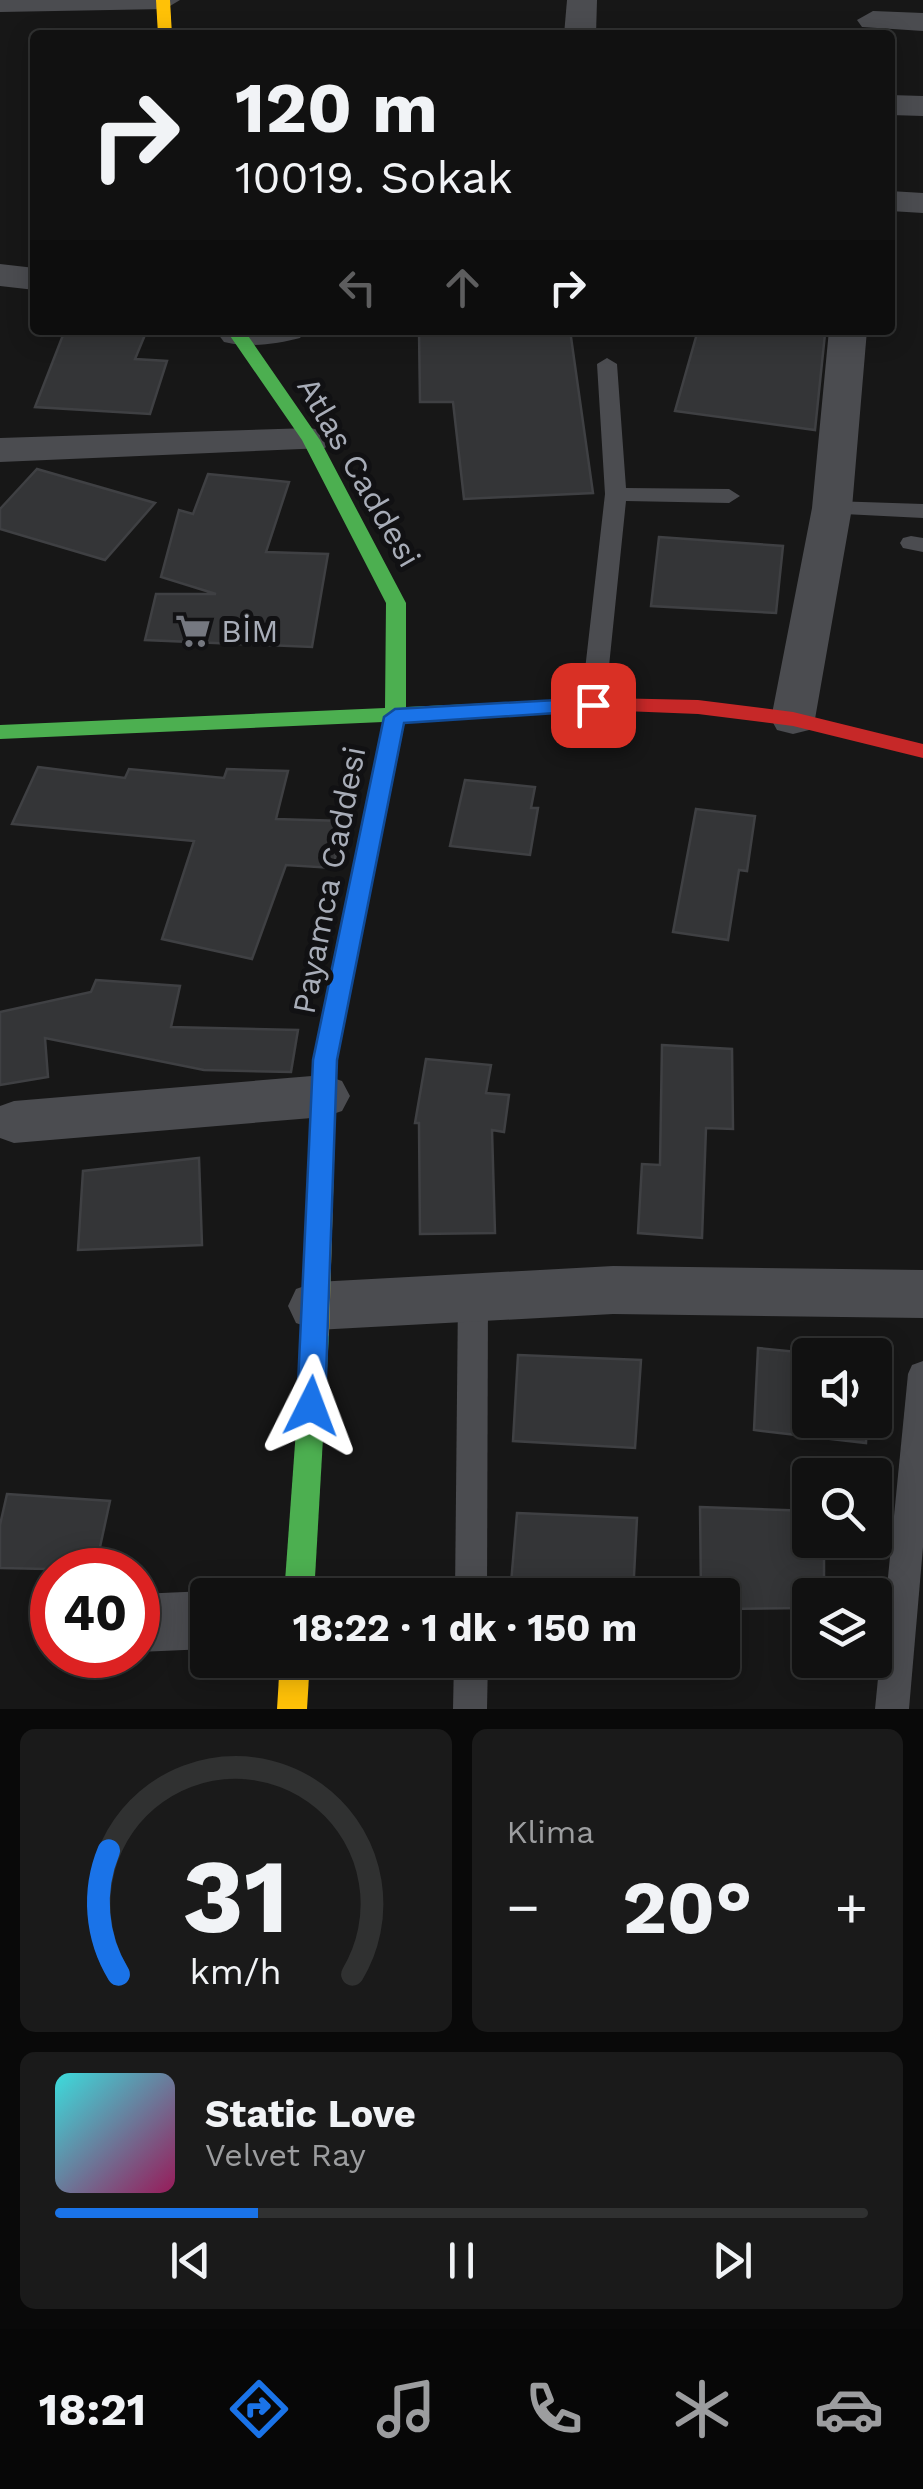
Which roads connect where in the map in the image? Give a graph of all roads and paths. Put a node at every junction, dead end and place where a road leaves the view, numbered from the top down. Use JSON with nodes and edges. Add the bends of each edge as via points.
{"nodes":[{"id":1,"x":163,"y":0,"type":"edge"},
{"id":2,"x":582,"y":0,"type":"edge"},
{"id":3,"x":0,"y":3,"type":"edge"},
{"id":4,"x":873,"y":18,"type":"edge"},
{"id":5,"x":923,"y":22,"type":"edge"},
{"id":6,"x":165,"y":30,"type":"edge"},
{"id":7,"x":580,"y":30,"type":"edge"},
{"id":8,"x":895,"y":105,"type":"edge"},
{"id":9,"x":923,"y":106,"type":"edge"},
{"id":10,"x":895,"y":201,"type":"edge"},
{"id":11,"x":923,"y":202,"type":"edge"},
{"id":12,"x":0,"y":275,"type":"edge"},
{"id":13,"x":30,"y":278,"type":"edge"},
{"id":14,"x":238,"y":335,"type":"edge"},
{"id":15,"x":848,"y":335,"type":"edge"},
{"id":16,"x":607,"y":364,"type":"dead end"},
{"id":17,"x":311,"y":440,"type":"junction"},
{"id":18,"x":0,"y":450,"type":"edge"},
{"id":19,"x":616,"y":494,"type":"junction"},
{"id":20,"x":729,"y":496,"type":"dead end"},
{"id":21,"x":832,"y":508,"type":"junction"},
{"id":22,"x":923,"y":511,"type":"edge"},
{"id":23,"x":593,"y":705,"type":"junction"},
{"id":24,"x":395,"y":717,"type":"junction"},
{"id":25,"x":793,"y":719,"type":"junction"},
{"id":26,"x":0,"y":732,"type":"edge"},
{"id":27,"x":923,"y":751,"type":"edge"},
{"id":28,"x":324,"y":1096,"type":"junction"},
{"id":29,"x":14,"y":1122,"type":"dead end"},
{"id":30,"x":923,"y":1294,"type":"edge"},
{"id":31,"x":473,"y":1296,"type":"junction"},
{"id":32,"x":316,"y":1306,"type":"junction"},
{"id":33,"x":923,"y":1374,"type":"edge"},
{"id":34,"x":300,"y":1578,"type":"edge"},
{"id":35,"x":471,"y":1578,"type":"edge"},
{"id":36,"x":190,"y":1621,"type":"edge"},
{"id":37,"x":160,"y":1622,"type":"edge"},
{"id":38,"x":294,"y":1678,"type":"edge"},
{"id":39,"x":471,"y":1678,"type":"edge"},
{"id":40,"x":292,"y":1709,"type":"edge"},
{"id":41,"x":470,"y":1709,"type":"edge"},
{"id":42,"x":892,"y":1709,"type":"edge"}],
"edges":[{"from":1,"to":3,"type":"street"},
{"from":1,"to":6,"type":"street"},
{"from":2,"to":7,"type":"street"},
{"from":4,"to":5,"type":"street"},
{"from":8,"to":9,"type":"street"},
{"from":10,"to":11,"type":"street"},
{"from":12,"to":13,"type":"street"},
{"from":14,"to":17,"type":"street","name":"Atlas Caddesi"},
{"from":15,"to":21,"type":"street"},
{"from":16,"to":19,"type":"lane"},
{"from":17,"to":18,"type":"street"},
{"from":17,"to":24,"type":"street","name":"Atlas Caddesi","via":[[396,603]]},
{"from":19,"to":20,"type":"lane"},
{"from":19,"to":23,"type":"lane"},
{"from":21,"to":22,"type":"lane"},
{"from":21,"to":25,"type":"street"},
{"from":23,"to":24,"type":"street"},
{"from":23,"to":25,"type":"street","via":[[698,707]]},
{"from":24,"to":26,"type":"street"},
{"from":24,"to":28,"type":"street","name":"Payamca Caddesi","via":[[325,1060]]},
{"from":25,"to":27,"type":"street"},
{"from":28,"to":29,"type":"street"},
{"from":28,"to":32,"type":"street","name":"Payamca Caddesi"},
{"from":30,"to":31,"type":"street","via":[[613,1290]]},
{"from":31,"to":32,"type":"street"},
{"from":31,"to":35,"type":"lane"},
{"from":32,"to":34,"type":"street","name":"Payamca Caddesi"},
{"from":33,"to":42,"type":"lane"},
{"from":36,"to":37,"type":"street"},
{"from":38,"to":40,"type":"street"},
{"from":39,"to":41,"type":"lane"}]}
